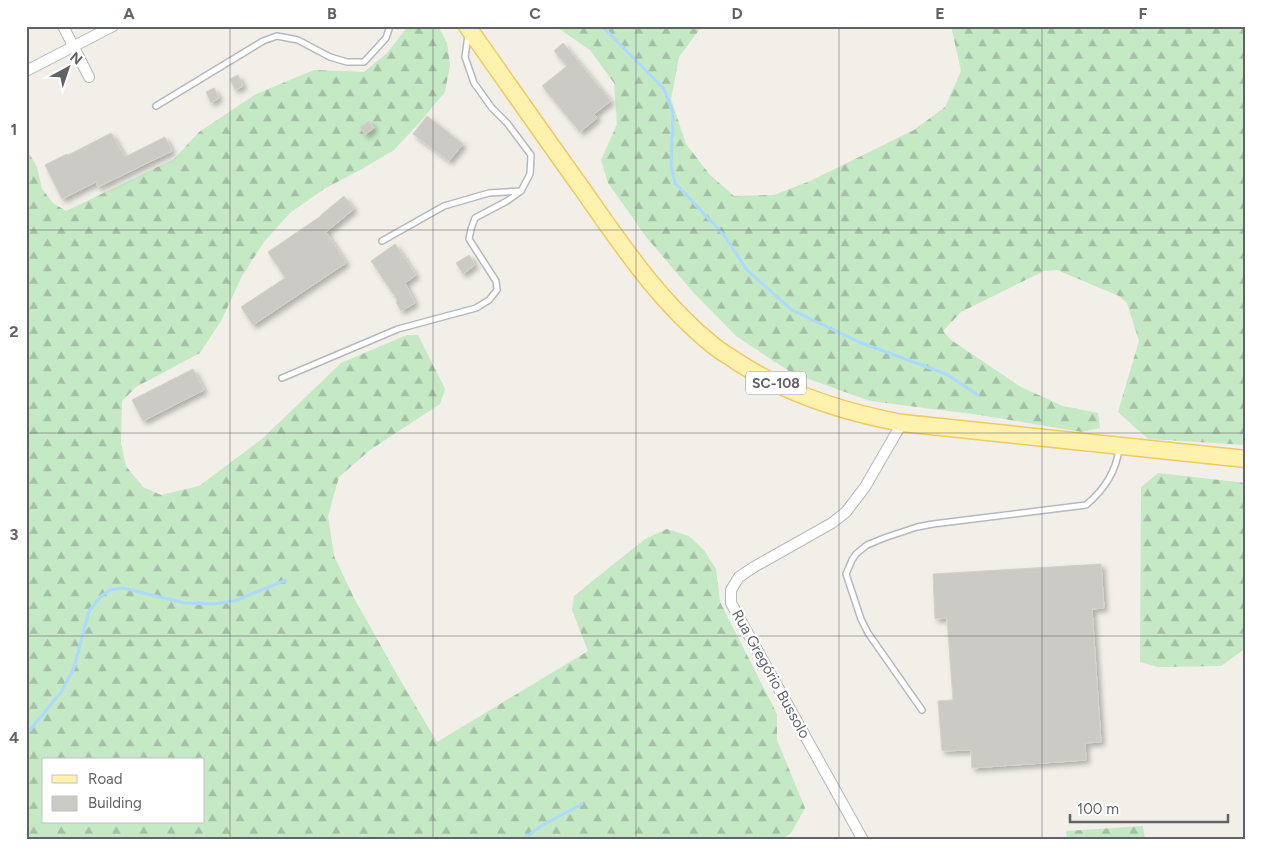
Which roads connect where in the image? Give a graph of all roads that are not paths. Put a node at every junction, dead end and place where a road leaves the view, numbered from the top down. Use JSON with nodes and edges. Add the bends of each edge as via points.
{"nodes":[{"id":1,"x":63,"y":26,"type":"edge"},
{"id":2,"x":113,"y":26,"type":"edge"},
{"id":3,"x":390,"y":26,"type":"edge"},
{"id":4,"x":468,"y":27,"type":"edge"},
{"id":5,"x":73,"y":46,"type":"junction"},
{"id":6,"x":26,"y":71,"type":"edge"},
{"id":7,"x":89,"y":77,"type":"dead end"},
{"id":8,"x":156,"y":106,"type":"dead end"},
{"id":9,"x":521,"y":191,"type":"junction"},
{"id":10,"x":382,"y":241,"type":"dead end"},
{"id":11,"x":282,"y":378,"type":"dead end"},
{"id":12,"x":902,"y":423,"type":"junction"},
{"id":13,"x":1119,"y":446,"type":"junction"},
{"id":14,"x":1246,"y":459,"type":"edge"},
{"id":15,"x":922,"y":710,"type":"dead end"},
{"id":16,"x":863,"y":840,"type":"edge"}],
"edges":[{"from":1,"to":5,"type":"street"},
{"from":2,"to":5,"type":"street"},
{"from":3,"to":8,"type":"lane","via":[[386,38],[364,62],[330,57],[298,40],[277,36],[263,41]]},
{"from":4,"to":9,"type":"lane","via":[[465,57],[474,83],[531,155],[530,174]]},
{"from":4,"to":12,"type":"main road","number":"SC-108","via":[[607,225],[675,311],[715,347],[791,391],[836,407]]},
{"from":5,"to":6,"type":"street"},
{"from":5,"to":7,"type":"street"},
{"from":9,"to":10,"type":"lane","via":[[489,193],[444,206]]},
{"from":9,"to":11,"type":"lane","via":[[475,218],[471,229],[469,239],[496,281],[497,290],[489,300],[476,308],[398,329]]},
{"from":12,"to":13,"type":"main road","number":"SC-108"},
{"from":12,"to":16,"type":"street","name":"Rua Gregório Bussolo","via":[[865,487],[846,512],[739,576],[731,590],[732,602]]},
{"from":13,"to":14,"type":"main road","number":"SC-108"},
{"from":13,"to":15,"type":"lane","via":[[1116,465],[1108,482],[1086,505],[925,525],[884,538],[856,554],[846,574],[861,619]]}]}
